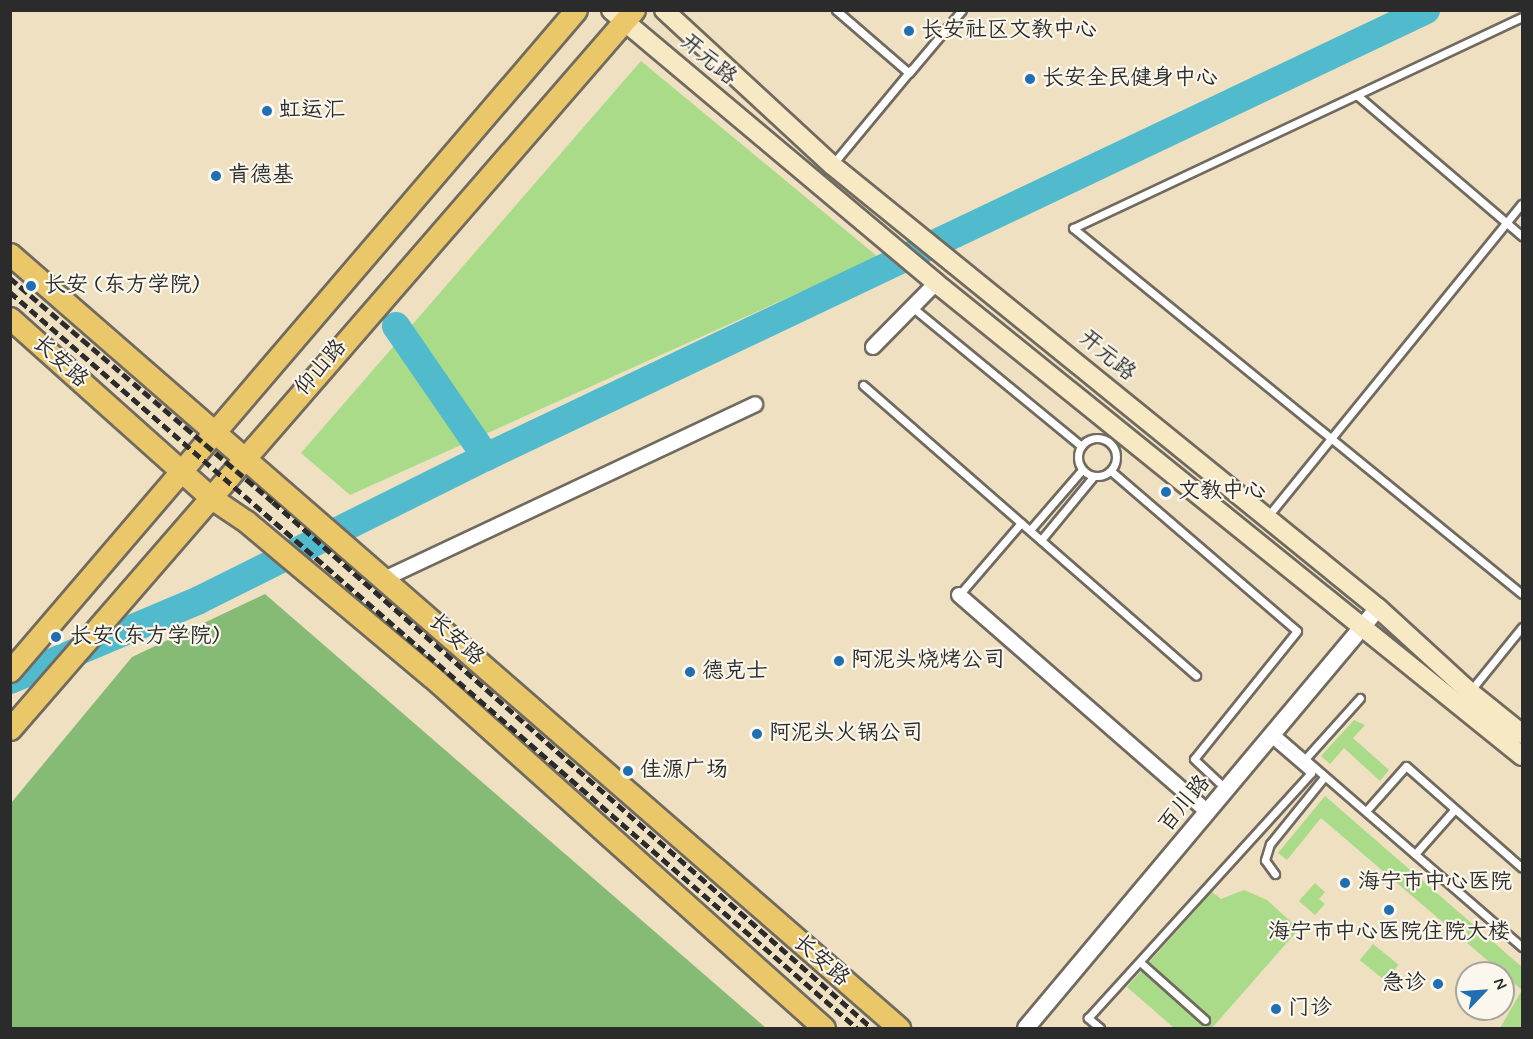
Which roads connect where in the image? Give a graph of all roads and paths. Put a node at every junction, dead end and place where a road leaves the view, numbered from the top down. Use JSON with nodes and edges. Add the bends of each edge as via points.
{"nodes":[{"id":1,"x":576,"y":10,"type":"edge"},
{"id":2,"x":664,"y":10,"type":"edge"},
{"id":3,"x":836,"y":10,"type":"edge"},
{"id":4,"x":962,"y":10,"type":"edge"},
{"id":5,"x":623,"y":14,"type":"edge"},
{"id":6,"x":1522,"y":17,"type":"edge"},
{"id":7,"x":913,"y":69,"type":"junction"},
{"id":8,"x":1358,"y":96,"type":"junction"},
{"id":9,"x":832,"y":165,"type":"junction"},
{"id":10,"x":1522,"y":204,"type":"edge"},
{"id":11,"x":1507,"y":223,"type":"junction"},
{"id":12,"x":1522,"y":236,"type":"edge"},
{"id":13,"x":10,"y":254,"type":"edge"},
{"id":14,"x":929,"y":278,"type":"junction"},
{"id":15,"x":912,"y":307,"type":"junction"},
{"id":16,"x":10,"y":318,"type":"edge"},
{"id":17,"x":873,"y":347,"type":"dead end"},
{"id":18,"x":863,"y":385,"type":"dead end"},
{"id":19,"x":754,"y":404,"type":"dead end"},
{"id":20,"x":214,"y":431,"type":"junction"},
{"id":21,"x":1114,"y":436,"type":"junction"},
{"id":22,"x":1331,"y":438,"type":"junction"},
{"id":23,"x":1081,"y":446,"type":"junction"},
{"id":24,"x":243,"y":457,"type":"junction"},
{"id":25,"x":179,"y":470,"type":"junction"},
{"id":26,"x":1082,"y":470,"type":"junction"},
{"id":27,"x":1111,"y":471,"type":"junction"},
{"id":28,"x":1093,"y":477,"type":"junction"},
{"id":29,"x":210,"y":497,"type":"junction"},
{"id":30,"x":1266,"y":519,"type":"junction"},
{"id":31,"x":1021,"y":523,"type":"junction"},
{"id":32,"x":1030,"y":530,"type":"junction"},
{"id":33,"x":1041,"y":540,"type":"junction"},
{"id":34,"x":381,"y":574,"type":"junction"},
{"id":35,"x":1522,"y":594,"type":"edge"},
{"id":36,"x":959,"y":595,"type":"joint"},
{"id":37,"x":1378,"y":608,"type":"junction"},
{"id":38,"x":1362,"y":626,"type":"junction"},
{"id":39,"x":1522,"y":627,"type":"edge"},
{"id":40,"x":10,"y":671,"type":"edge"},
{"id":41,"x":1196,"y":676,"type":"dead end"},
{"id":42,"x":1470,"y":692,"type":"junction"},
{"id":43,"x":1360,"y":698,"type":"dead end"},
{"id":44,"x":10,"y":729,"type":"edge"},
{"id":45,"x":1522,"y":734,"type":"edge"},
{"id":46,"x":1273,"y":735,"type":"junction"},
{"id":47,"x":1522,"y":756,"type":"edge"},
{"id":48,"x":1305,"y":759,"type":"junction"},
{"id":49,"x":1325,"y":776,"type":"junction"},
{"id":50,"x":1227,"y":790,"type":"junction"},
{"id":51,"x":1455,"y":809,"type":"junction"},
{"id":52,"x":1208,"y":812,"type":"junction"},
{"id":53,"x":1366,"y":812,"type":"junction"},
{"id":54,"x":1415,"y":854,"type":"junction"},
{"id":55,"x":1522,"y":868,"type":"edge"},
{"id":56,"x":1275,"y":874,"type":"dead end"},
{"id":57,"x":1522,"y":947,"type":"edge"},
{"id":58,"x":1140,"y":962,"type":"junction"},
{"id":59,"x":1205,"y":1020,"type":"dead end"},
{"id":60,"x":824,"y":1029,"type":"edge"},
{"id":61,"x":899,"y":1029,"type":"edge"},
{"id":62,"x":1026,"y":1029,"type":"edge"},
{"id":63,"x":1100,"y":1029,"type":"edge"}],
"edges":[{"from":1,"to":20,"type":"main road","name":"仰山路"},
{"from":2,"to":9,"type":"main road","name":"开元路"},
{"from":3,"to":7,"type":"lane","via":[[909,73]]},
{"from":4,"to":7,"type":"lane"},
{"from":5,"to":14,"type":"main road","name":"开元路"},
{"from":5,"to":24,"type":"main road","name":"仰山路"},
{"from":6,"to":8,"type":"lane"},
{"from":7,"to":9,"type":"lane"},
{"from":8,"to":11,"type":"lane"},
{"from":8,"to":22,"type":"lane","via":[[1073,228]]},
{"from":9,"to":30,"type":"main road","name":"开元路","via":[[912,226]]},
{"from":10,"to":11,"type":"lane"},
{"from":11,"to":12,"type":"lane"},
{"from":11,"to":22,"type":"lane"},
{"from":13,"to":20,"type":"main road","name":"长安路"},
{"from":14,"to":15,"type":"street"},
{"from":14,"to":21,"type":"main road"},
{"from":15,"to":17,"type":"street"},
{"from":15,"to":23,"type":"lane"},
{"from":16,"to":25,"type":"main road","name":"长安路"},
{"from":18,"to":31,"type":"lane"},
{"from":19,"to":34,"type":"street"},
{"from":20,"to":24,"type":"main road","name":"长安路"},
{"from":20,"to":25,"type":"main road","name":"仰山路"},
{"from":21,"to":23,"type":"lane","via":[[1097,438]]},
{"from":21,"to":27,"type":"lane","via":[[1116,453]]},
{"from":21,"to":38,"type":"main road"},
{"from":22,"to":30,"type":"lane"},
{"from":22,"to":35,"type":"lane"},
{"from":23,"to":26,"type":"lane","via":[[1077,458]]},
{"from":24,"to":29,"type":"main road","name":"仰山路"},
{"from":24,"to":34,"type":"main road","name":"长安路"},
{"from":25,"to":29,"type":"main road","name":"长安路"},
{"from":25,"to":40,"type":"main road","name":"仰山路"},
{"from":26,"to":28,"type":"lane"},
{"from":26,"to":32,"type":"lane"},
{"from":27,"to":28,"type":"lane"},
{"from":27,"to":50,"type":"lane","via":[[1297,631],[1194,759]]},
{"from":28,"to":33,"type":"lane"},
{"from":29,"to":44,"type":"main road","name":"仰山路"},
{"from":29,"to":60,"type":"main road","name":"长安路","via":[[339,596]]},
{"from":30,"to":37,"type":"main road","name":"开元路"},
{"from":31,"to":32,"type":"lane"},
{"from":31,"to":36,"type":"lane"},
{"from":32,"to":33,"type":"lane"},
{"from":33,"to":41,"type":"lane"},
{"from":34,"to":61,"type":"main road","name":"长安路"},
{"from":36,"to":52,"type":"street"},
{"from":37,"to":38,"type":"street","name":"百川路"},
{"from":37,"to":42,"type":"main road","name":"开元路"},
{"from":38,"to":46,"type":"street","name":"百川路"},
{"from":38,"to":47,"type":"main road"},
{"from":39,"to":42,"type":"lane"},
{"from":42,"to":45,"type":"main road","name":"开元路"},
{"from":43,"to":48,"type":"lane"},
{"from":46,"to":48,"type":"lane"},
{"from":46,"to":50,"type":"street","name":"百川路"},
{"from":46,"to":58,"type":"lane","via":[[1311,773]]},
{"from":48,"to":49,"type":"lane"},
{"from":49,"to":53,"type":"lane"},
{"from":49,"to":56,"type":"lane","via":[[1270,844],[1265,860]]},
{"from":50,"to":52,"type":"street","name":"百川路"},
{"from":51,"to":53,"type":"lane","via":[[1406,766]]},
{"from":51,"to":54,"type":"lane"},
{"from":51,"to":55,"type":"lane"},
{"from":52,"to":62,"type":"street","name":"百川路"},
{"from":53,"to":54,"type":"lane"},
{"from":54,"to":57,"type":"lane"},
{"from":58,"to":59,"type":"lane"},
{"from":58,"to":63,"type":"lane","via":[[1088,1018]]}]}
